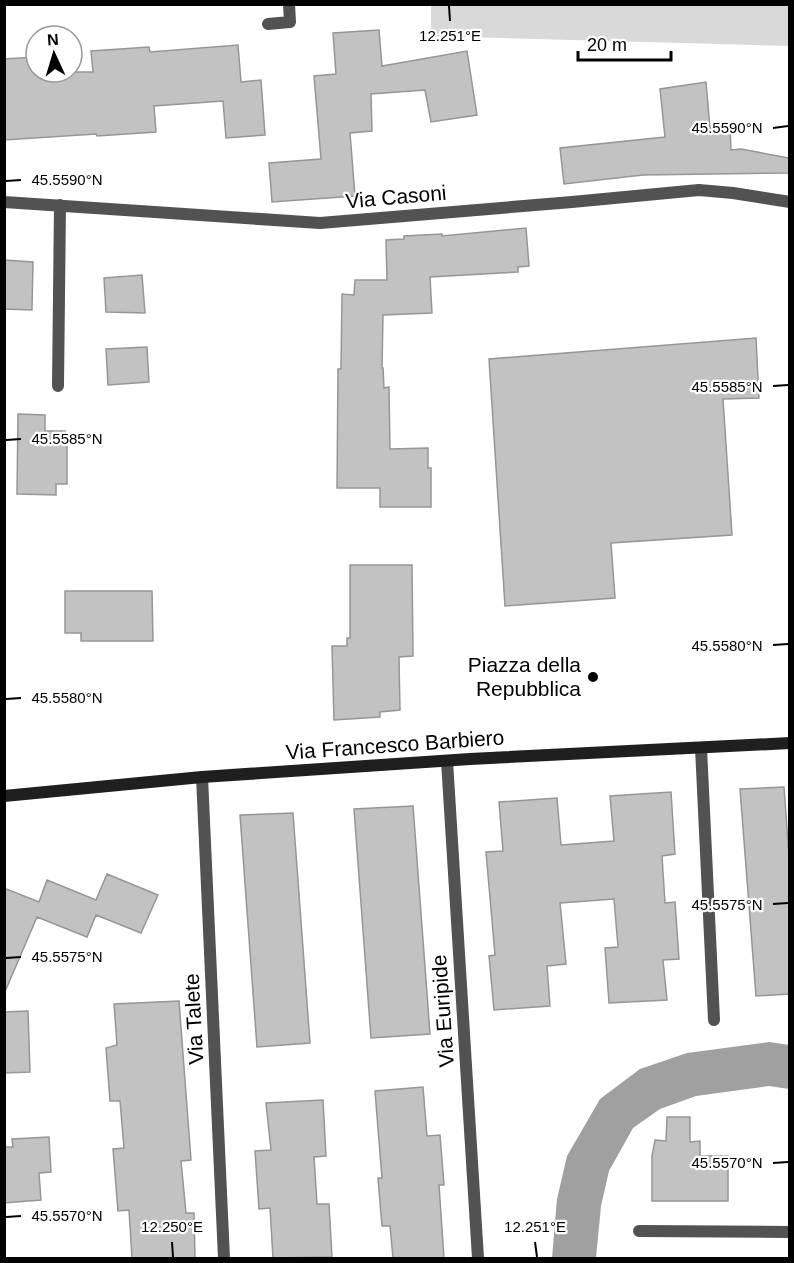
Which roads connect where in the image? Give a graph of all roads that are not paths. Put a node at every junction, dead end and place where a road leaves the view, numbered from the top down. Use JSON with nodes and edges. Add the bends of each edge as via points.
{"nodes":[{"id":1,"x":289,"y":4,"type":"edge"},
{"id":2,"x":268,"y":24,"type":"dead end"},
{"id":3,"x":4,"y":202,"type":"edge"},
{"id":4,"x":789,"y":202,"type":"edge"},
{"id":5,"x":60,"y":205,"type":"junction"},
{"id":6,"x":58,"y":386,"type":"dead end"},
{"id":7,"x":789,"y":743,"type":"edge"},
{"id":8,"x":701,"y":748,"type":"junction"},
{"id":9,"x":447,"y":761,"type":"junction"},
{"id":10,"x":202,"y":777,"type":"junction"},
{"id":11,"x":4,"y":796,"type":"edge"},
{"id":12,"x":714,"y":1020,"type":"dead end"},
{"id":13,"x":639,"y":1231,"type":"dead end"},
{"id":14,"x":789,"y":1232,"type":"edge"},
{"id":15,"x":224,"y":1258,"type":"edge"},
{"id":16,"x":478,"y":1258,"type":"edge"}],
"edges":[{"from":1,"to":2,"type":"street","via":[[290,22]]},
{"from":3,"to":5,"type":"street","name":"Via Casoni"},
{"from":4,"to":5,"type":"street","name":"Via Casoni","via":[[699,190],[320,223]]},
{"from":5,"to":6,"type":"street"},
{"from":7,"to":8,"type":"street","name":"Via Francesco Barbiero"},
{"from":8,"to":9,"type":"street","name":"Via Francesco Barbiero"},
{"from":8,"to":12,"type":"street"},
{"from":9,"to":10,"type":"street","name":"Via Francesco Barbiero"},
{"from":9,"to":16,"type":"street","name":"Via Euripide"},
{"from":10,"to":11,"type":"street","name":"Via Francesco Barbiero"},
{"from":10,"to":15,"type":"street","name":"Via Talete"},
{"from":13,"to":14,"type":"street"}]}
